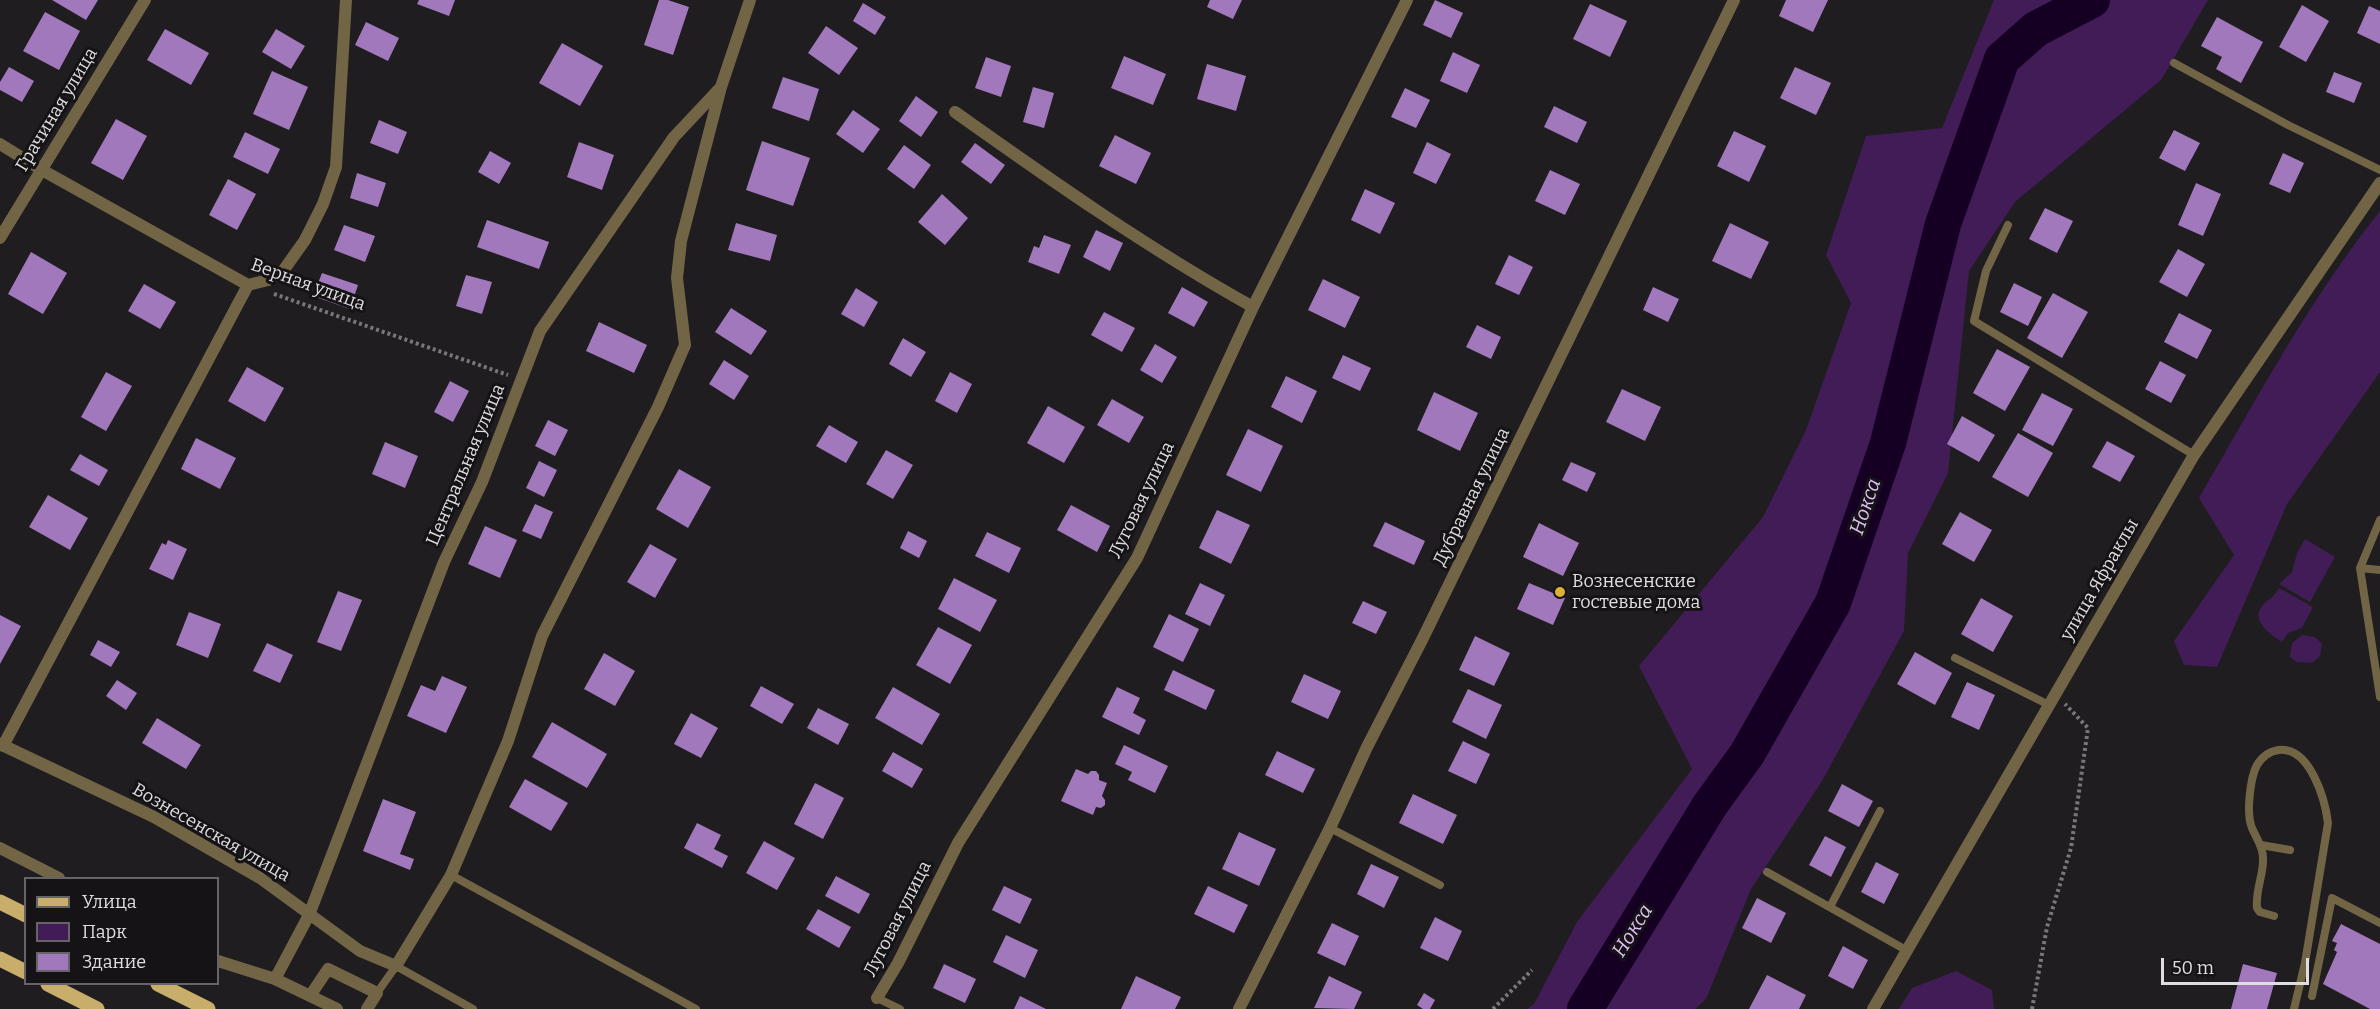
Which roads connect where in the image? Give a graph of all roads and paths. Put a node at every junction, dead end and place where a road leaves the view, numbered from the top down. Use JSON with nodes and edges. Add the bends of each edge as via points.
{"nodes":[{"id":1,"x":145,"y":0,"type":"edge"},
{"id":2,"x":346,"y":0,"type":"edge"},
{"id":3,"x":750,"y":0,"type":"edge"},
{"id":4,"x":1407,"y":0,"type":"edge"},
{"id":5,"x":1734,"y":0,"type":"edge"},
{"id":6,"x":2174,"y":63,"type":"dead end"},
{"id":7,"x":722,"y":87,"type":"junction"},
{"id":8,"x":955,"y":112,"type":"dead end"},
{"id":9,"x":0,"y":144,"type":"edge"},
{"id":10,"x":42,"y":170,"type":"junction"},
{"id":11,"x":2380,"y":170,"type":"edge"},
{"id":12,"x":2380,"y":183,"type":"edge"},
{"id":13,"x":2008,"y":225,"type":"dead end"},
{"id":14,"x":0,"y":238,"type":"edge"},
{"id":15,"x":248,"y":285,"type":"junction"},
{"id":16,"x":1253,"y":307,"type":"junction"},
{"id":17,"x":522,"y":380,"type":"junction"},
{"id":18,"x":2194,"y":455,"type":"junction"},
{"id":19,"x":2380,"y":520,"type":"edge"},
{"id":20,"x":2360,"y":568,"type":"junction"},
{"id":21,"x":2380,"y":570,"type":"edge"},
{"id":22,"x":1955,"y":658,"type":"dead end"},
{"id":23,"x":2380,"y":697,"type":"edge"},
{"id":24,"x":2052,"y":700,"type":"junction"},
{"id":25,"x":2,"y":745,"type":"edge"},
{"id":26,"x":1880,"y":811,"type":"dead end"},
{"id":27,"x":1330,"y":828,"type":"junction"},
{"id":28,"x":2260,"y":844,"type":"junction"},
{"id":29,"x":0,"y":848,"type":"edge"},
{"id":30,"x":2290,"y":850,"type":"dead end"},
{"id":31,"x":1767,"y":872,"type":"dead end"},
{"id":32,"x":451,"y":875,"type":"junction"},
{"id":33,"x":55,"y":877,"type":"edge"},
{"id":34,"x":1440,"y":885,"type":"dead end"},
{"id":35,"x":0,"y":902,"type":"edge"},
{"id":36,"x":1830,"y":907,"type":"junction"},
{"id":37,"x":24,"y":914,"type":"edge"},
{"id":38,"x":309,"y":915,"type":"junction"},
{"id":39,"x":2274,"y":916,"type":"dead end"},
{"id":40,"x":2380,"y":923,"type":"edge"},
{"id":41,"x":1906,"y":950,"type":"junction"},
{"id":42,"x":0,"y":959,"type":"edge"},
{"id":43,"x":219,"y":961,"type":"edge"},
{"id":44,"x":396,"y":966,"type":"junction"},
{"id":45,"x":1532,"y":970,"type":"dead end"},
{"id":46,"x":24,"y":971,"type":"edge"},
{"id":47,"x":275,"y":978,"type":"junction"},
{"id":48,"x":50,"y":985,"type":"edge"},
{"id":49,"x":160,"y":985,"type":"edge"},
{"id":50,"x":377,"y":993,"type":"junction"},
{"id":51,"x":310,"y":996,"type":"junction"},
{"id":52,"x":2312,"y":996,"type":"dead end"},
{"id":53,"x":877,"y":998,"type":"joint"},
{"id":54,"x":97,"y":1009,"type":"edge"},
{"id":55,"x":208,"y":1009,"type":"edge"},
{"id":56,"x":337,"y":1009,"type":"edge"},
{"id":57,"x":368,"y":1009,"type":"edge"},
{"id":58,"x":473,"y":1009,"type":"edge"},
{"id":59,"x":696,"y":1009,"type":"edge"},
{"id":60,"x":900,"y":1009,"type":"edge"},
{"id":61,"x":1239,"y":1009,"type":"edge"},
{"id":62,"x":1493,"y":1009,"type":"edge"},
{"id":63,"x":1873,"y":1009,"type":"edge"},
{"id":64,"x":2032,"y":1009,"type":"edge"},
{"id":65,"x":2294,"y":1009,"type":"edge"}],
"edges":[{"from":1,"to":10,"type":"street","name":"Грачиная улица"},
{"from":2,"to":15,"type":"street","via":[[333,176],[323,204],[283,271]]},
{"from":3,"to":7,"type":"street","name":"Центральная улица"},
{"from":4,"to":16,"type":"street","name":"Луговая улица"},
{"from":5,"to":27,"type":"street","name":"Дубравная улица"},
{"from":6,"to":11,"type":"lane"},
{"from":7,"to":17,"type":"street","name":"Центральная улица","via":[[674,137],[540,330]]},
{"from":7,"to":32,"type":"street","via":[[681,241],[676,278],[684,345],[658,407],[542,636],[508,741]]},
{"from":8,"to":16,"type":"street","via":[[1073,196]]},
{"from":9,"to":10,"type":"street","name":"Верная улица"},
{"from":10,"to":14,"type":"street","name":"Грачиная улица"},
{"from":10,"to":15,"type":"street","name":"Верная улица"},
{"from":12,"to":18,"type":"street","name":"улица Яфраклы"},
{"from":13,"to":18,"type":"lane","via":[[1986,271],[1974,321]]},
{"from":15,"to":17,"type":"path","name":"Верная улица"},
{"from":15,"to":25,"type":"street"},
{"from":16,"to":53,"type":"street","name":"Луговая улица","via":[[1137,558],[958,843]]},
{"from":17,"to":38,"type":"street","name":"Центральная улица","via":[[482,482],[444,562]]},
{"from":18,"to":24,"type":"street","name":"улица Яфраклы"},
{"from":19,"to":20,"type":"lane"},
{"from":20,"to":21,"type":"lane"},
{"from":20,"to":23,"type":"lane"},
{"from":22,"to":24,"type":"lane"},
{"from":24,"to":41,"type":"street","name":"улица Яфраклы"},
{"from":24,"to":64,"type":"path","via":[[2088,728],[2071,848],[2048,927]]},
{"from":25,"to":38,"type":"street","name":"Вознесенская улица","via":[[154,817],[260,878]]},
{"from":26,"to":36,"type":"lane"},
{"from":27,"to":34,"type":"lane"},
{"from":27,"to":61,"type":"street","name":"Дубравная улица"},
{"from":28,"to":30,"type":"lane"},
{"from":28,"to":39,"type":"lane","via":[[2263,857],[2257,908]]},
{"from":28,"to":65,"type":"lane","via":[[2249,813],[2257,765],[2277,750],[2295,752],[2308,764],[2325,803],[2328,823]]},
{"from":29,"to":33,"type":"street"},
{"from":31,"to":36,"type":"lane"},
{"from":32,"to":44,"type":"street"},
{"from":32,"to":59,"type":"lane"},
{"from":35,"to":37,"type":"main road"},
{"from":36,"to":41,"type":"lane"},
{"from":38,"to":44,"type":"street","name":"Вознесенская улица","via":[[360,951]]},
{"from":38,"to":47,"type":"street","name":"Центральная улица"},
{"from":40,"to":52,"type":"lane","via":[[2332,898]]},
{"from":41,"to":63,"type":"street","name":"улица Яфраклы"},
{"from":42,"to":46,"type":"main road"},
{"from":43,"to":47,"type":"street"},
{"from":44,"to":50,"type":"lane"},
{"from":44,"to":58,"type":"lane"},
{"from":45,"to":62,"type":"path"},
{"from":47,"to":51,"type":"street"},
{"from":48,"to":54,"type":"main road"},
{"from":49,"to":55,"type":"main road"},
{"from":50,"to":51,"type":"street","via":[[328,969]]},
{"from":50,"to":57,"type":"street"},
{"from":51,"to":56,"type":"street"},
{"from":53,"to":60,"type":"lane"}]}
